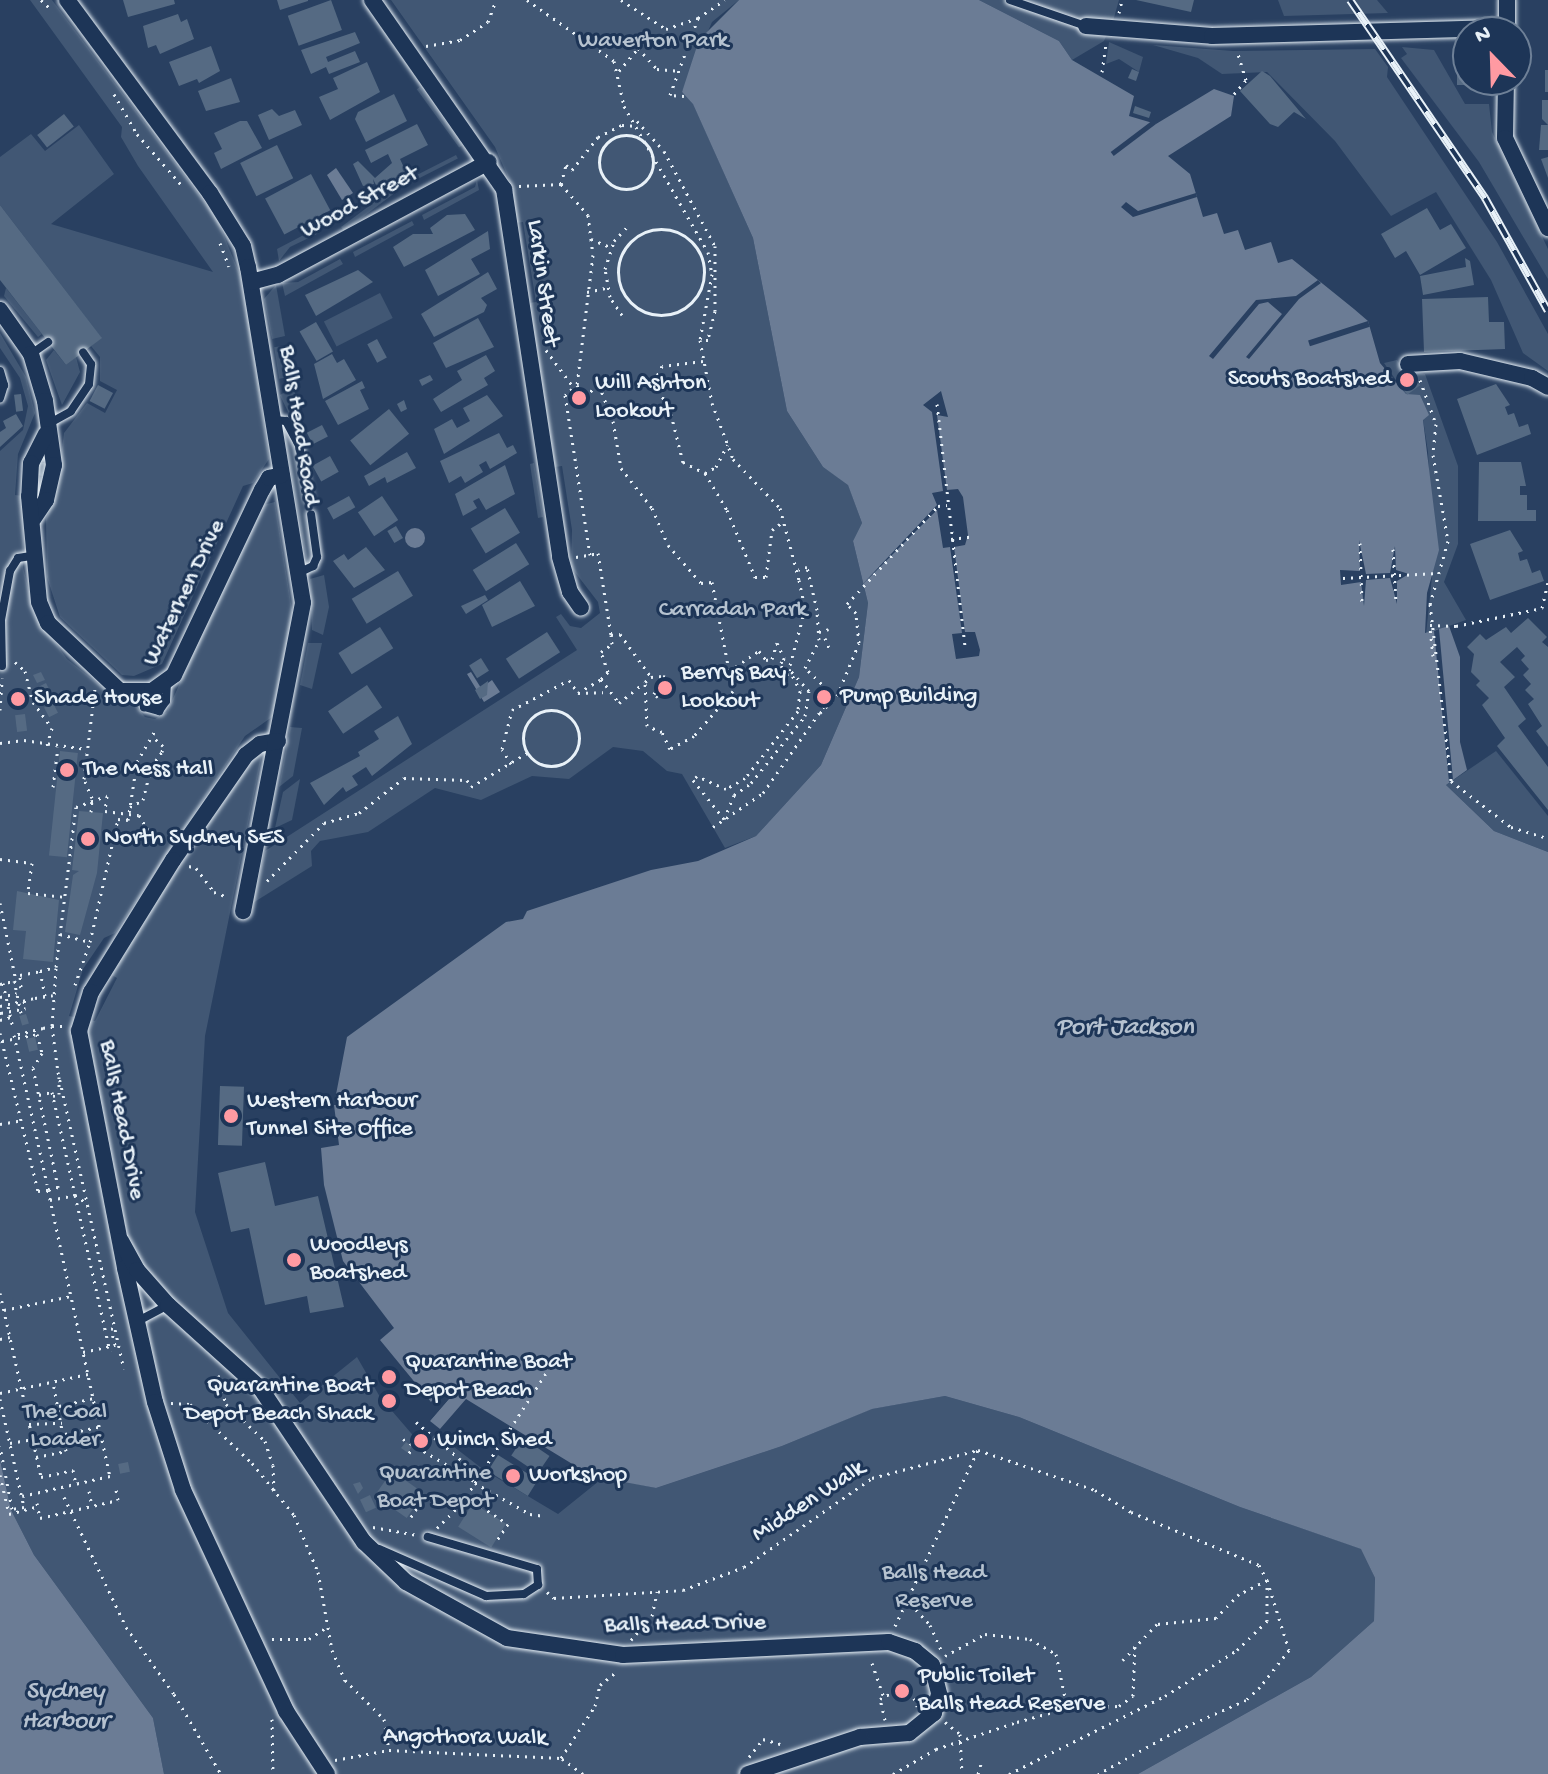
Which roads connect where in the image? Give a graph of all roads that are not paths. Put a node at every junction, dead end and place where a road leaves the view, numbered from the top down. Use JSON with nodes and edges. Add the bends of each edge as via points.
{"nodes":[{"id":1,"x":67,"y":0,"type":"edge"},
{"id":2,"x":372,"y":0,"type":"edge"},
{"id":3,"x":1010,"y":0,"type":"edge"},
{"id":4,"x":1086,"y":26,"type":"joint"},
{"id":5,"x":1452,"y":31,"type":"edge"},
{"id":6,"x":1506,"y":96,"type":"edge"},
{"id":7,"x":489,"y":162,"type":"junction"},
{"id":8,"x":1548,"y":228,"type":"edge"},
{"id":9,"x":251,"y":282,"type":"junction"},
{"id":10,"x":0,"y":310,"type":"edge"},
{"id":11,"x":48,"y":342,"type":"dead end"},
{"id":12,"x":83,"y":352,"type":"dead end"},
{"id":13,"x":31,"y":354,"type":"junction"},
{"id":14,"x":1411,"y":364,"type":"road end"},
{"id":15,"x":0,"y":371,"type":"edge"},
{"id":16,"x":1548,"y":387,"type":"edge"},
{"id":17,"x":0,"y":398,"type":"edge"},
{"id":18,"x":273,"y":420,"type":"junction"},
{"id":19,"x":47,"y":429,"type":"junction"},
{"id":20,"x":282,"y":475,"type":"junction"},
{"id":21,"x":309,"y":499,"type":"dead end"},
{"id":22,"x":311,"y":514,"type":"dead end"},
{"id":23,"x":31,"y":556,"type":"junction"},
{"id":24,"x":298,"y":573,"type":"junction"},
{"id":25,"x":581,"y":608,"type":"dead end"},
{"id":26,"x":2,"y":666,"type":"edge"},
{"id":27,"x":278,"y":741,"type":"junction"},
{"id":28,"x":245,"y":903,"type":"road end"},
{"id":29,"x":121,"y":1241,"type":"junction"},
{"id":30,"x":168,"y":1305,"type":"junction"},
{"id":31,"x":130,"y":1323,"type":"junction"},
{"id":32,"x":431,"y":1534,"type":"road end"},
{"id":33,"x":364,"y":1542,"type":"junction"},
{"id":34,"x":323,"y":1768,"type":"edge"},
{"id":35,"x":751,"y":1773,"type":"edge"}],
"edges":[{"from":1,"to":9,"type":"street","name":"Balls Head Road","via":[[231,224],[243,246]]},
{"from":2,"to":7,"type":"street","name":"Larkin Street"},
{"from":3,"to":4,"type":"lane"},
{"from":4,"to":5,"type":"street","via":[[1212,36]]},
{"from":6,"to":8,"type":"street","via":[[1505,138]]},
{"from":7,"to":9,"type":"street","name":"Wood Street","via":[[278,275]]},
{"from":7,"to":25,"type":"street","name":"Larkin Street","via":[[506,195],[560,560]]},
{"from":9,"to":18,"type":"street","name":"Balls Head Road"},
{"from":10,"to":13,"type":"street"},
{"from":11,"to":13,"type":"lane"},
{"from":12,"to":19,"type":"lane","via":[[91,364],[89,384],[71,411]]},
{"from":13,"to":19,"type":"street"},
{"from":14,"to":16,"type":"street","via":[[1460,361],[1532,378]]},
{"from":15,"to":17,"type":"lane"},
{"from":18,"to":20,"type":"street","name":"Balls Head Road"},
{"from":18,"to":21,"type":"lane","via":[[282,419],[292,429]]},
{"from":19,"to":23,"type":"street","name":"Waterhen Drive","via":[[31,463]]},
{"from":20,"to":23,"type":"street","name":"Waterhen Drive","via":[[269,478],[262,490],[167,684],[140,693],[120,691],[102,679],[48,623]]},
{"from":20,"to":24,"type":"street","name":"Balls Head Road"},
{"from":22,"to":24,"type":"lane","via":[[316,562]]},
{"from":23,"to":26,"type":"lane","via":[[18,558],[10,571],[1,620]]},
{"from":24,"to":27,"type":"street","name":"Balls Head Road","via":[[303,619]]},
{"from":27,"to":28,"type":"street","name":"Balls Head Road"},
{"from":27,"to":29,"type":"street","name":"Balls Head Drive","via":[[260,744],[246,755],[151,891],[91,992],[79,1031]]},
{"from":29,"to":30,"type":"street","name":"Balls Head Drive","via":[[137,1270]]},
{"from":29,"to":31,"type":"street","name":"Balls Head Drive"},
{"from":30,"to":31,"type":"lane"},
{"from":30,"to":33,"type":"street","name":"Balls Head Drive","via":[[261,1389]]},
{"from":31,"to":34,"type":"street","name":"Balls Head Drive","via":[[183,1490],[286,1711]]},
{"from":32,"to":33,"type":"lane","via":[[537,1569],[538,1585],[512,1596],[474,1593]]},
{"from":33,"to":35,"type":"street","name":"Balls Head Drive","via":[[406,1582],[507,1638],[623,1655],[889,1642],[915,1651],[932,1665],[939,1694],[926,1722],[909,1733],[860,1737]]}]}
